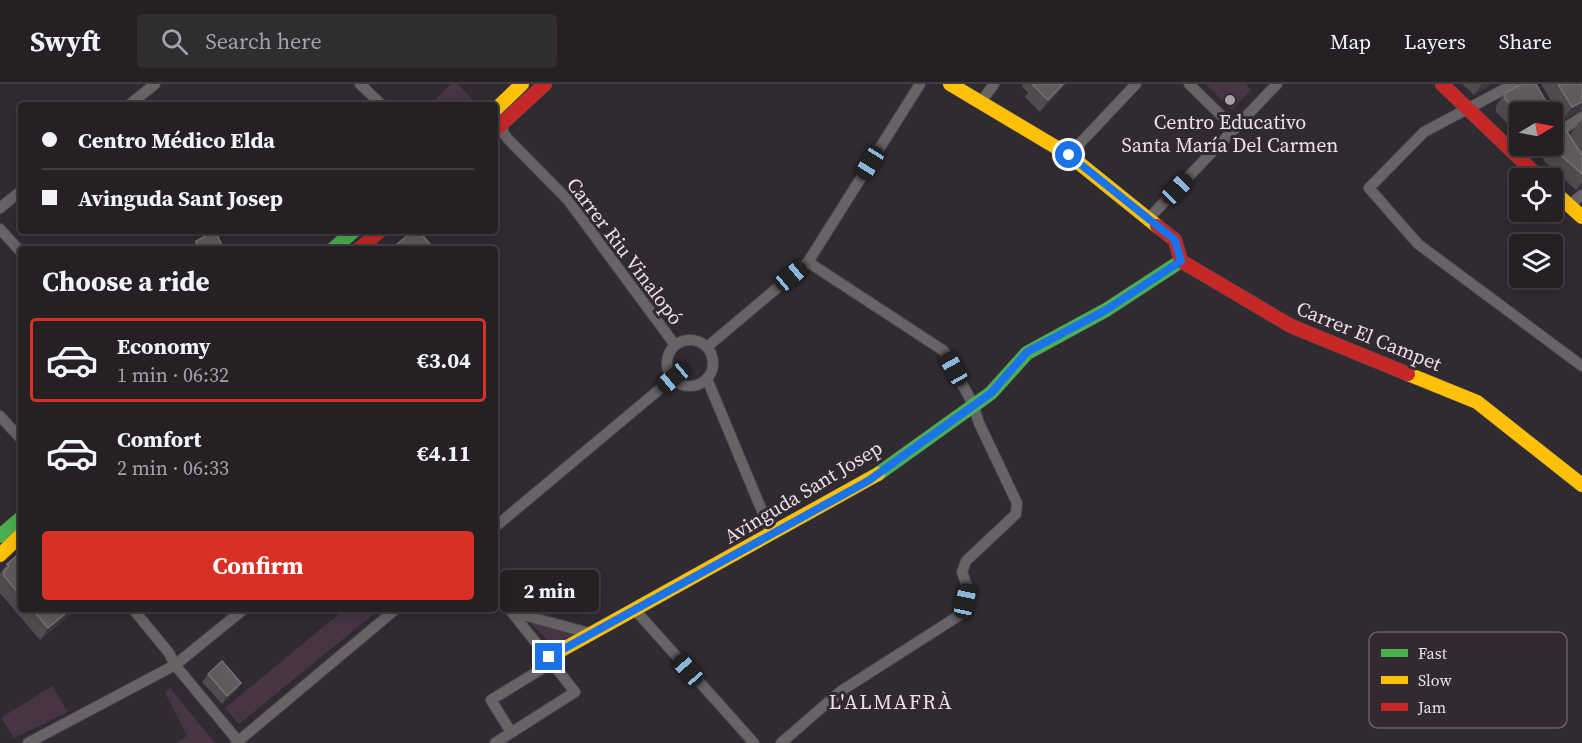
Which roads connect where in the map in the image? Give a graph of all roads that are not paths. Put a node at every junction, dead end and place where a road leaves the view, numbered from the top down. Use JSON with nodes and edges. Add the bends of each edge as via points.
{"nodes":[{"id":1,"x":155,"y":84,"type":"edge"},
{"id":2,"x":360,"y":84,"type":"edge"},
{"id":3,"x":522,"y":84,"type":"edge"},
{"id":4,"x":545,"y":84,"type":"edge"},
{"id":5,"x":920,"y":84,"type":"edge"},
{"id":6,"x":950,"y":84,"type":"edge"},
{"id":7,"x":994,"y":84,"type":"edge"},
{"id":8,"x":1136,"y":84,"type":"edge"},
{"id":9,"x":1189,"y":84,"type":"edge"},
{"id":10,"x":1277,"y":84,"type":"edge"},
{"id":11,"x":1442,"y":84,"type":"edge"},
{"id":12,"x":1514,"y":84,"type":"edge"},
{"id":13,"x":133,"y":102,"type":"edge"},
{"id":14,"x":379,"y":102,"type":"edge"},
{"id":15,"x":981,"y":102,"type":"junction"},
{"id":16,"x":498,"y":107,"type":"edge"},
{"id":17,"x":1468,"y":110,"type":"junction"},
{"id":18,"x":1582,"y":117,"type":"edge"},
{"id":19,"x":499,"y":127,"type":"edge"},
{"id":20,"x":1235,"y":129,"type":"junction"},
{"id":21,"x":1563,"y":133,"type":"edge"},
{"id":22,"x":1069,"y":155,"type":"junction"},
{"id":23,"x":1521,"y":156,"type":"edge"},
{"id":24,"x":1518,"y":158,"type":"junction"},
{"id":25,"x":1529,"y":168,"type":"edge"},
{"id":26,"x":18,"y":193,"type":"edge"},
{"id":27,"x":1582,"y":195,"type":"edge"},
{"id":28,"x":1563,"y":200,"type":"edge"},
{"id":29,"x":1569,"y":205,"type":"junction"},
{"id":30,"x":0,"y":208,"type":"edge"},
{"id":31,"x":1582,"y":217,"type":"edge"},
{"id":32,"x":1148,"y":219,"type":"junction"},
{"id":33,"x":0,"y":229,"type":"edge"},
{"id":34,"x":350,"y":234,"type":"edge"},
{"id":35,"x":376,"y":234,"type":"edge"},
{"id":36,"x":336,"y":246,"type":"edge"},
{"id":37,"x":362,"y":246,"type":"edge"},
{"id":38,"x":18,"y":249,"type":"edge"},
{"id":39,"x":1181,"y":261,"type":"junction"},
{"id":40,"x":808,"y":262,"type":"junction"},
{"id":41,"x":675,"y":345,"type":"junction"},
{"id":42,"x":707,"y":347,"type":"junction"},
{"id":43,"x":1582,"y":366,"type":"edge"},
{"id":44,"x":673,"y":378,"type":"junction"},
{"id":45,"x":707,"y":379,"type":"junction"},
{"id":46,"x":973,"y":404,"type":"junction"},
{"id":47,"x":0,"y":416,"type":"edge"},
{"id":48,"x":18,"y":436,"type":"edge"},
{"id":49,"x":1582,"y":485,"type":"edge"},
{"id":50,"x":18,"y":520,"type":"edge"},
{"id":51,"x":498,"y":524,"type":"edge"},
{"id":52,"x":3,"y":528,"type":"edge"},
{"id":53,"x":774,"y":533,"type":"junction"},
{"id":54,"x":18,"y":538,"type":"edge"},
{"id":55,"x":0,"y":555,"type":"edge"},
{"id":56,"x":498,"y":595,"type":"edge"},
{"id":57,"x":636,"y":610,"type":"junction"},
{"id":58,"x":136,"y":612,"type":"edge"},
{"id":59,"x":240,"y":612,"type":"edge"},
{"id":60,"x":392,"y":612,"type":"edge"},
{"id":61,"x":512,"y":612,"type":"junction"},
{"id":62,"x":594,"y":634,"type":"junction"},
{"id":63,"x":551,"y":660,"type":"junction"},
{"id":64,"x":175,"y":665,"type":"junction"},
{"id":65,"x":511,"y":732,"type":"junction"},
{"id":66,"x":237,"y":742,"type":"edge"},
{"id":67,"x":28,"y":743,"type":"edge"},
{"id":68,"x":495,"y":743,"type":"edge"},
{"id":69,"x":754,"y":743,"type":"edge"},
{"id":70,"x":781,"y":743,"type":"edge"}],
"edges":[{"from":1,"to":13,"type":"street"},
{"from":2,"to":14,"type":"street"},
{"from":3,"to":16,"type":"street"},
{"from":4,"to":19,"type":"street"},
{"from":5,"to":40,"type":"street"},
{"from":6,"to":15,"type":"street"},
{"from":7,"to":15,"type":"street"},
{"from":8,"to":22,"type":"street"},
{"from":9,"to":20,"type":"street"},
{"from":10,"to":20,"type":"street"},
{"from":11,"to":17,"type":"street"},
{"from":12,"to":17,"type":"street"},
{"from":15,"to":22,"type":"street"},
{"from":17,"to":24,"type":"street"},
{"from":17,"to":43,"type":"street","via":[[1424,132],[1369,188],[1418,244]]},
{"from":18,"to":21,"type":"street"},
{"from":19,"to":41,"type":"street","name":"Carrer Riu Vinalopó","via":[[568,200]]},
{"from":20,"to":32,"type":"street"},
{"from":22,"to":32,"type":"street"},
{"from":23,"to":24,"type":"street"},
{"from":24,"to":25,"type":"street"},
{"from":26,"to":30,"type":"street"},
{"from":27,"to":29,"type":"street"},
{"from":28,"to":29,"type":"street"},
{"from":29,"to":31,"type":"street"},
{"from":32,"to":39,"type":"street","via":[[1175,240]]},
{"from":33,"to":38,"type":"street"},
{"from":34,"to":36,"type":"street"},
{"from":35,"to":37,"type":"street"},
{"from":39,"to":46,"type":"street","name":"Avinguda Sant Josep","via":[[1106,310],[1027,352],[991,393]]},
{"from":39,"to":49,"type":"street","name":"Carrer El Campet","via":[[1291,326],[1477,402]]},
{"from":40,"to":42,"type":"street"},
{"from":40,"to":46,"type":"street","via":[[944,351]]},
{"from":41,"to":42,"type":"street","via":[[695,340]]},
{"from":41,"to":44,"type":"street","via":[[667,365]]},
{"from":42,"to":45,"type":"street","via":[[713,360]]},
{"from":44,"to":45,"type":"street","via":[[686,386]]},
{"from":44,"to":51,"type":"street"},
{"from":45,"to":53,"type":"street"},
{"from":46,"to":53,"type":"street","name":"Avinguda Sant Josep","via":[[868,481]]},
{"from":46,"to":70,"type":"street","via":[[1017,503],[1016,514],[966,561],[962,572],[968,589],[963,613],[841,691]]},
{"from":47,"to":48,"type":"street"},
{"from":50,"to":52,"type":"street"},
{"from":53,"to":57,"type":"street","name":"Avinguda Sant Josep"},
{"from":54,"to":55,"type":"street"},
{"from":56,"to":61,"type":"street"},
{"from":57,"to":62,"type":"street","name":"Avinguda Sant Josep"},
{"from":57,"to":69,"type":"street"},
{"from":58,"to":64,"type":"street","via":[[170,653]]},
{"from":59,"to":64,"type":"street"},
{"from":60,"to":66,"type":"street"},
{"from":61,"to":62,"type":"street"},
{"from":61,"to":63,"type":"street"},
{"from":62,"to":63,"type":"street","name":"Avinguda Sant Josep"},
{"from":63,"to":65,"type":"street","via":[[491,700]]},
{"from":63,"to":65,"type":"street","via":[[574,692]]},
{"from":64,"to":66,"type":"street"},
{"from":64,"to":67,"type":"street"},
{"from":65,"to":68,"type":"street"}]}
